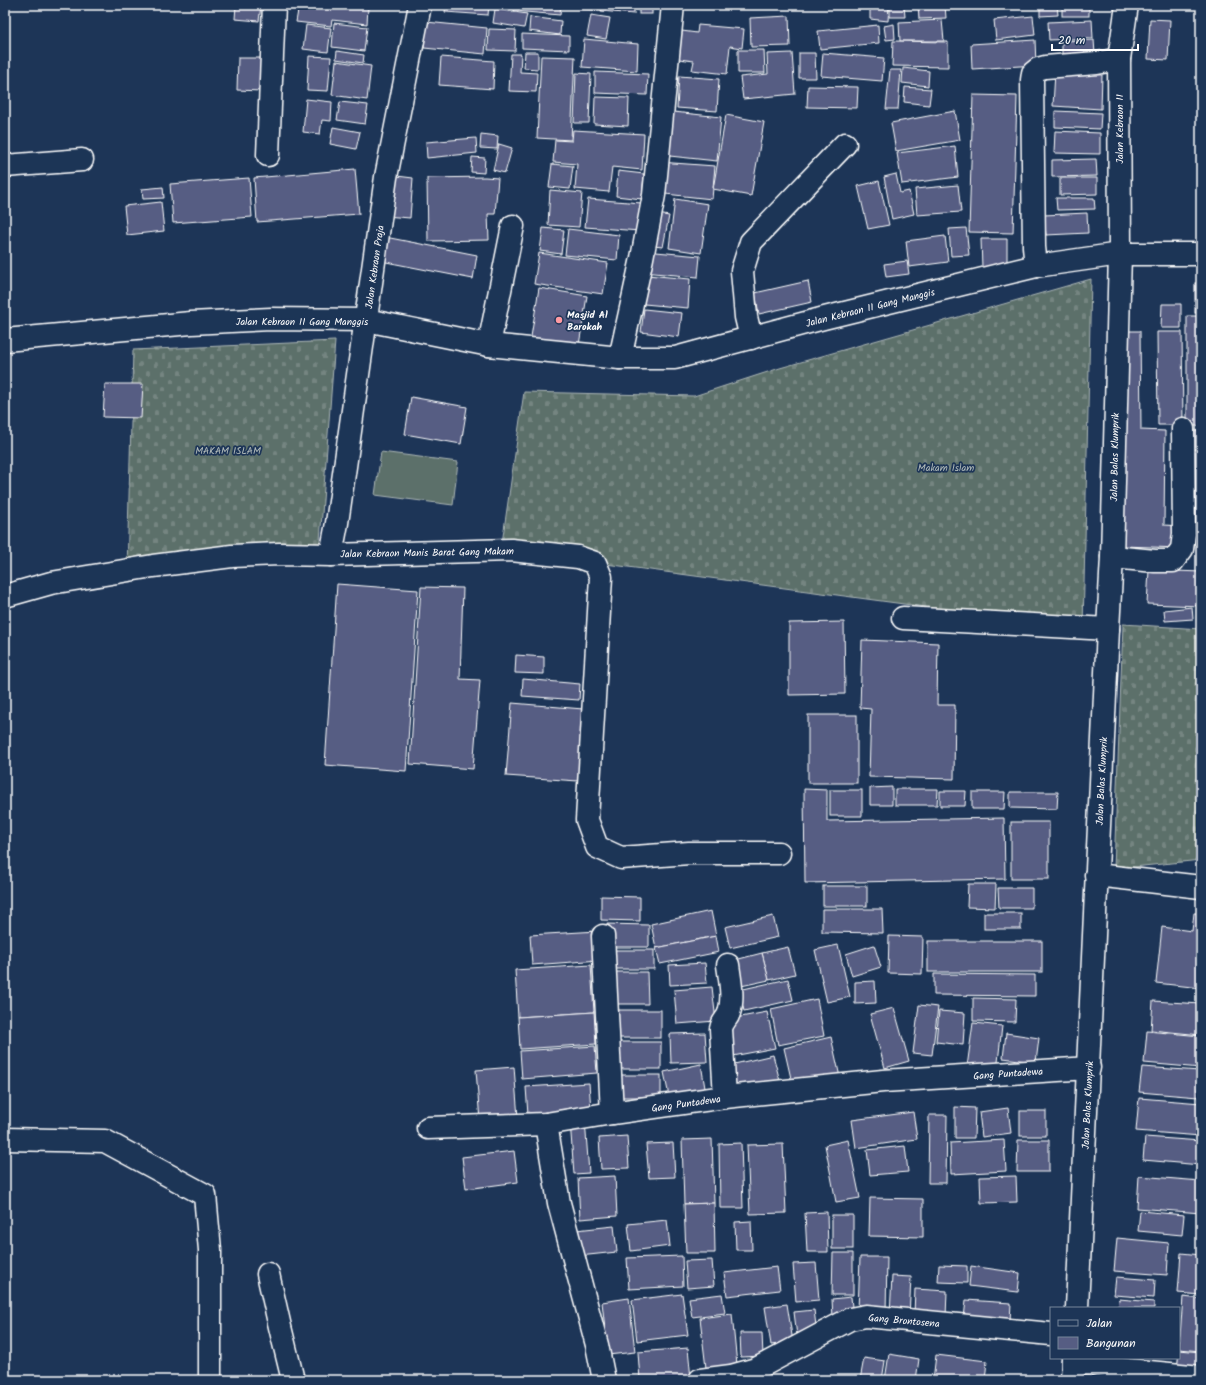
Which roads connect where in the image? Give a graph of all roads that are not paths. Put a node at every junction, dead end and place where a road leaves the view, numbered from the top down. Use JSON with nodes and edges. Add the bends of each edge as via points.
{"nodes":[{"id":1,"x":274,"y":5,"type":"edge"},
{"id":2,"x":420,"y":5,"type":"edge"},
{"id":3,"x":673,"y":5,"type":"edge"},
{"id":4,"x":1127,"y":5,"type":"edge"},
{"id":5,"x":1119,"y":59,"type":"junction"},
{"id":6,"x":845,"y":144,"type":"dead end"},
{"id":7,"x":268,"y":156,"type":"dead end"},
{"id":8,"x":82,"y":160,"type":"dead end"},
{"id":9,"x":5,"y":166,"type":"edge"},
{"id":10,"x":513,"y":226,"type":"dead end"},
{"id":11,"x":1120,"y":254,"type":"junction"},
{"id":12,"x":1201,"y":254,"type":"edge"},
{"id":13,"x":1036,"y":266,"type":"junction"},
{"id":14,"x":366,"y":320,"type":"junction"},
{"id":15,"x":751,"y":338,"type":"junction"},
{"id":16,"x":5,"y":340,"type":"edge"},
{"id":17,"x":489,"y":345,"type":"junction"},
{"id":18,"x":620,"y":358,"type":"junction"},
{"id":19,"x":1183,"y":429,"type":"dead end"},
{"id":20,"x":331,"y":555,"type":"junction"},
{"id":21,"x":1112,"y":557,"type":"junction"},
{"id":22,"x":5,"y":596,"type":"edge"},
{"id":23,"x":902,"y":618,"type":"dead end"},
{"id":24,"x":1108,"y":629,"type":"junction"},
{"id":25,"x":780,"y":853,"type":"dead end"},
{"id":26,"x":1096,"y":875,"type":"junction"},
{"id":27,"x":1201,"y":887,"type":"edge"},
{"id":28,"x":603,"y":936,"type":"dead end"},
{"id":29,"x":728,"y":965,"type":"dead end"},
{"id":30,"x":1089,"y":1068,"type":"junction"},
{"id":31,"x":725,"y":1097,"type":"junction"},
{"id":32,"x":612,"y":1113,"type":"junction"},
{"id":33,"x":546,"y":1124,"type":"junction"},
{"id":34,"x":428,"y":1128,"type":"dead end"},
{"id":35,"x":5,"y":1139,"type":"edge"},
{"id":36,"x":268,"y":1274,"type":"dead end"},
{"id":37,"x":1077,"y":1307,"type":"edge"},
{"id":38,"x":1050,"y":1334,"type":"edge"},
{"id":39,"x":1073,"y":1367,"type":"edge"},
{"id":40,"x":1201,"y":1377,"type":"edge"},
{"id":41,"x":210,"y":1380,"type":"edge"},
{"id":42,"x":294,"y":1380,"type":"edge"},
{"id":43,"x":604,"y":1380,"type":"edge"},
{"id":44,"x":700,"y":1380,"type":"edge"}],
"edges":[{"from":1,"to":7,"type":"street"},
{"from":2,"to":14,"type":"street","name":"Jalan Kebraon Praja","via":[[386,177]]},
{"from":3,"to":18,"type":"street","via":[[654,195]]},
{"from":4,"to":5,"type":"street","name":"Jalan Kebraon II"},
{"from":5,"to":11,"type":"street","name":"Jalan Kebraon II"},
{"from":5,"to":13,"type":"street","via":[[1045,67],[1033,73]]},
{"from":6,"to":15,"type":"street","via":[[751,242],[742,271],[746,317]]},
{"from":8,"to":9,"type":"street"},
{"from":10,"to":17,"type":"street"},
{"from":11,"to":12,"type":"street","name":"Jalan Kebraon II Gang Manggis"},
{"from":11,"to":13,"type":"street","name":"Jalan Kebraon II Gang Manggis"},
{"from":11,"to":21,"type":"street","name":"Jalan Balas Klumprik"},
{"from":13,"to":15,"type":"street","name":"Jalan Kebraon II Gang Manggis"},
{"from":14,"to":16,"type":"street","name":"Jalan Kebraon II Gang Manggis","via":[[272,319],[191,323]]},
{"from":14,"to":17,"type":"street","name":"Jalan Kebraon II Gang Manggis"},
{"from":14,"to":20,"type":"street","name":"Jalan Kebraon Praja"},
{"from":15,"to":18,"type":"street","name":"Jalan Kebraon II Gang Manggis","via":[[675,358]]},
{"from":17,"to":18,"type":"street","name":"Jalan Kebraon II Gang Manggis"},
{"from":19,"to":21,"type":"street","via":[[1182,549],[1173,561]]},
{"from":20,"to":22,"type":"street","name":"Jalan Kebraon Manis Barat Gang Makam","via":[[279,554],[175,563],[51,583]]},
{"from":20,"to":25,"type":"street","name":"Jalan Kebraon Manis Barat Gang Makam","via":[[511,550],[578,556],[595,563],[601,577],[587,820],[597,847],[621,858],[689,853]]},
{"from":21,"to":24,"type":"street","name":"Jalan Balas Klumprik"},
{"from":23,"to":24,"type":"street"},
{"from":24,"to":26,"type":"street","name":"Jalan Balas Klumprik"},
{"from":26,"to":27,"type":"street"},
{"from":26,"to":30,"type":"street","name":"Jalan Balas Klumprik"},
{"from":28,"to":32,"type":"street"},
{"from":29,"to":31,"type":"street","via":[[732,1000],[729,1014],[722,1022],[721,1029]]},
{"from":30,"to":31,"type":"street","name":"Gang Puntadewa","via":[[883,1081]]},
{"from":30,"to":37,"type":"street","name":"Jalan Balas Klumprik"},
{"from":31,"to":32,"type":"street","name":"Gang Puntadewa"},
{"from":32,"to":33,"type":"street","name":"Gang Puntadewa"},
{"from":33,"to":34,"type":"street","name":"Gang Puntadewa"},
{"from":33,"to":43,"type":"street","via":[[558,1203],[597,1345]]},
{"from":35,"to":41,"type":"street","via":[[105,1141],[205,1195],[210,1250]]},
{"from":36,"to":42,"type":"street"},
{"from":38,"to":44,"type":"street","name":"Gang Brontosena","via":[[857,1316],[756,1369],[731,1376]]},
{"from":39,"to":40,"type":"street"}]}
